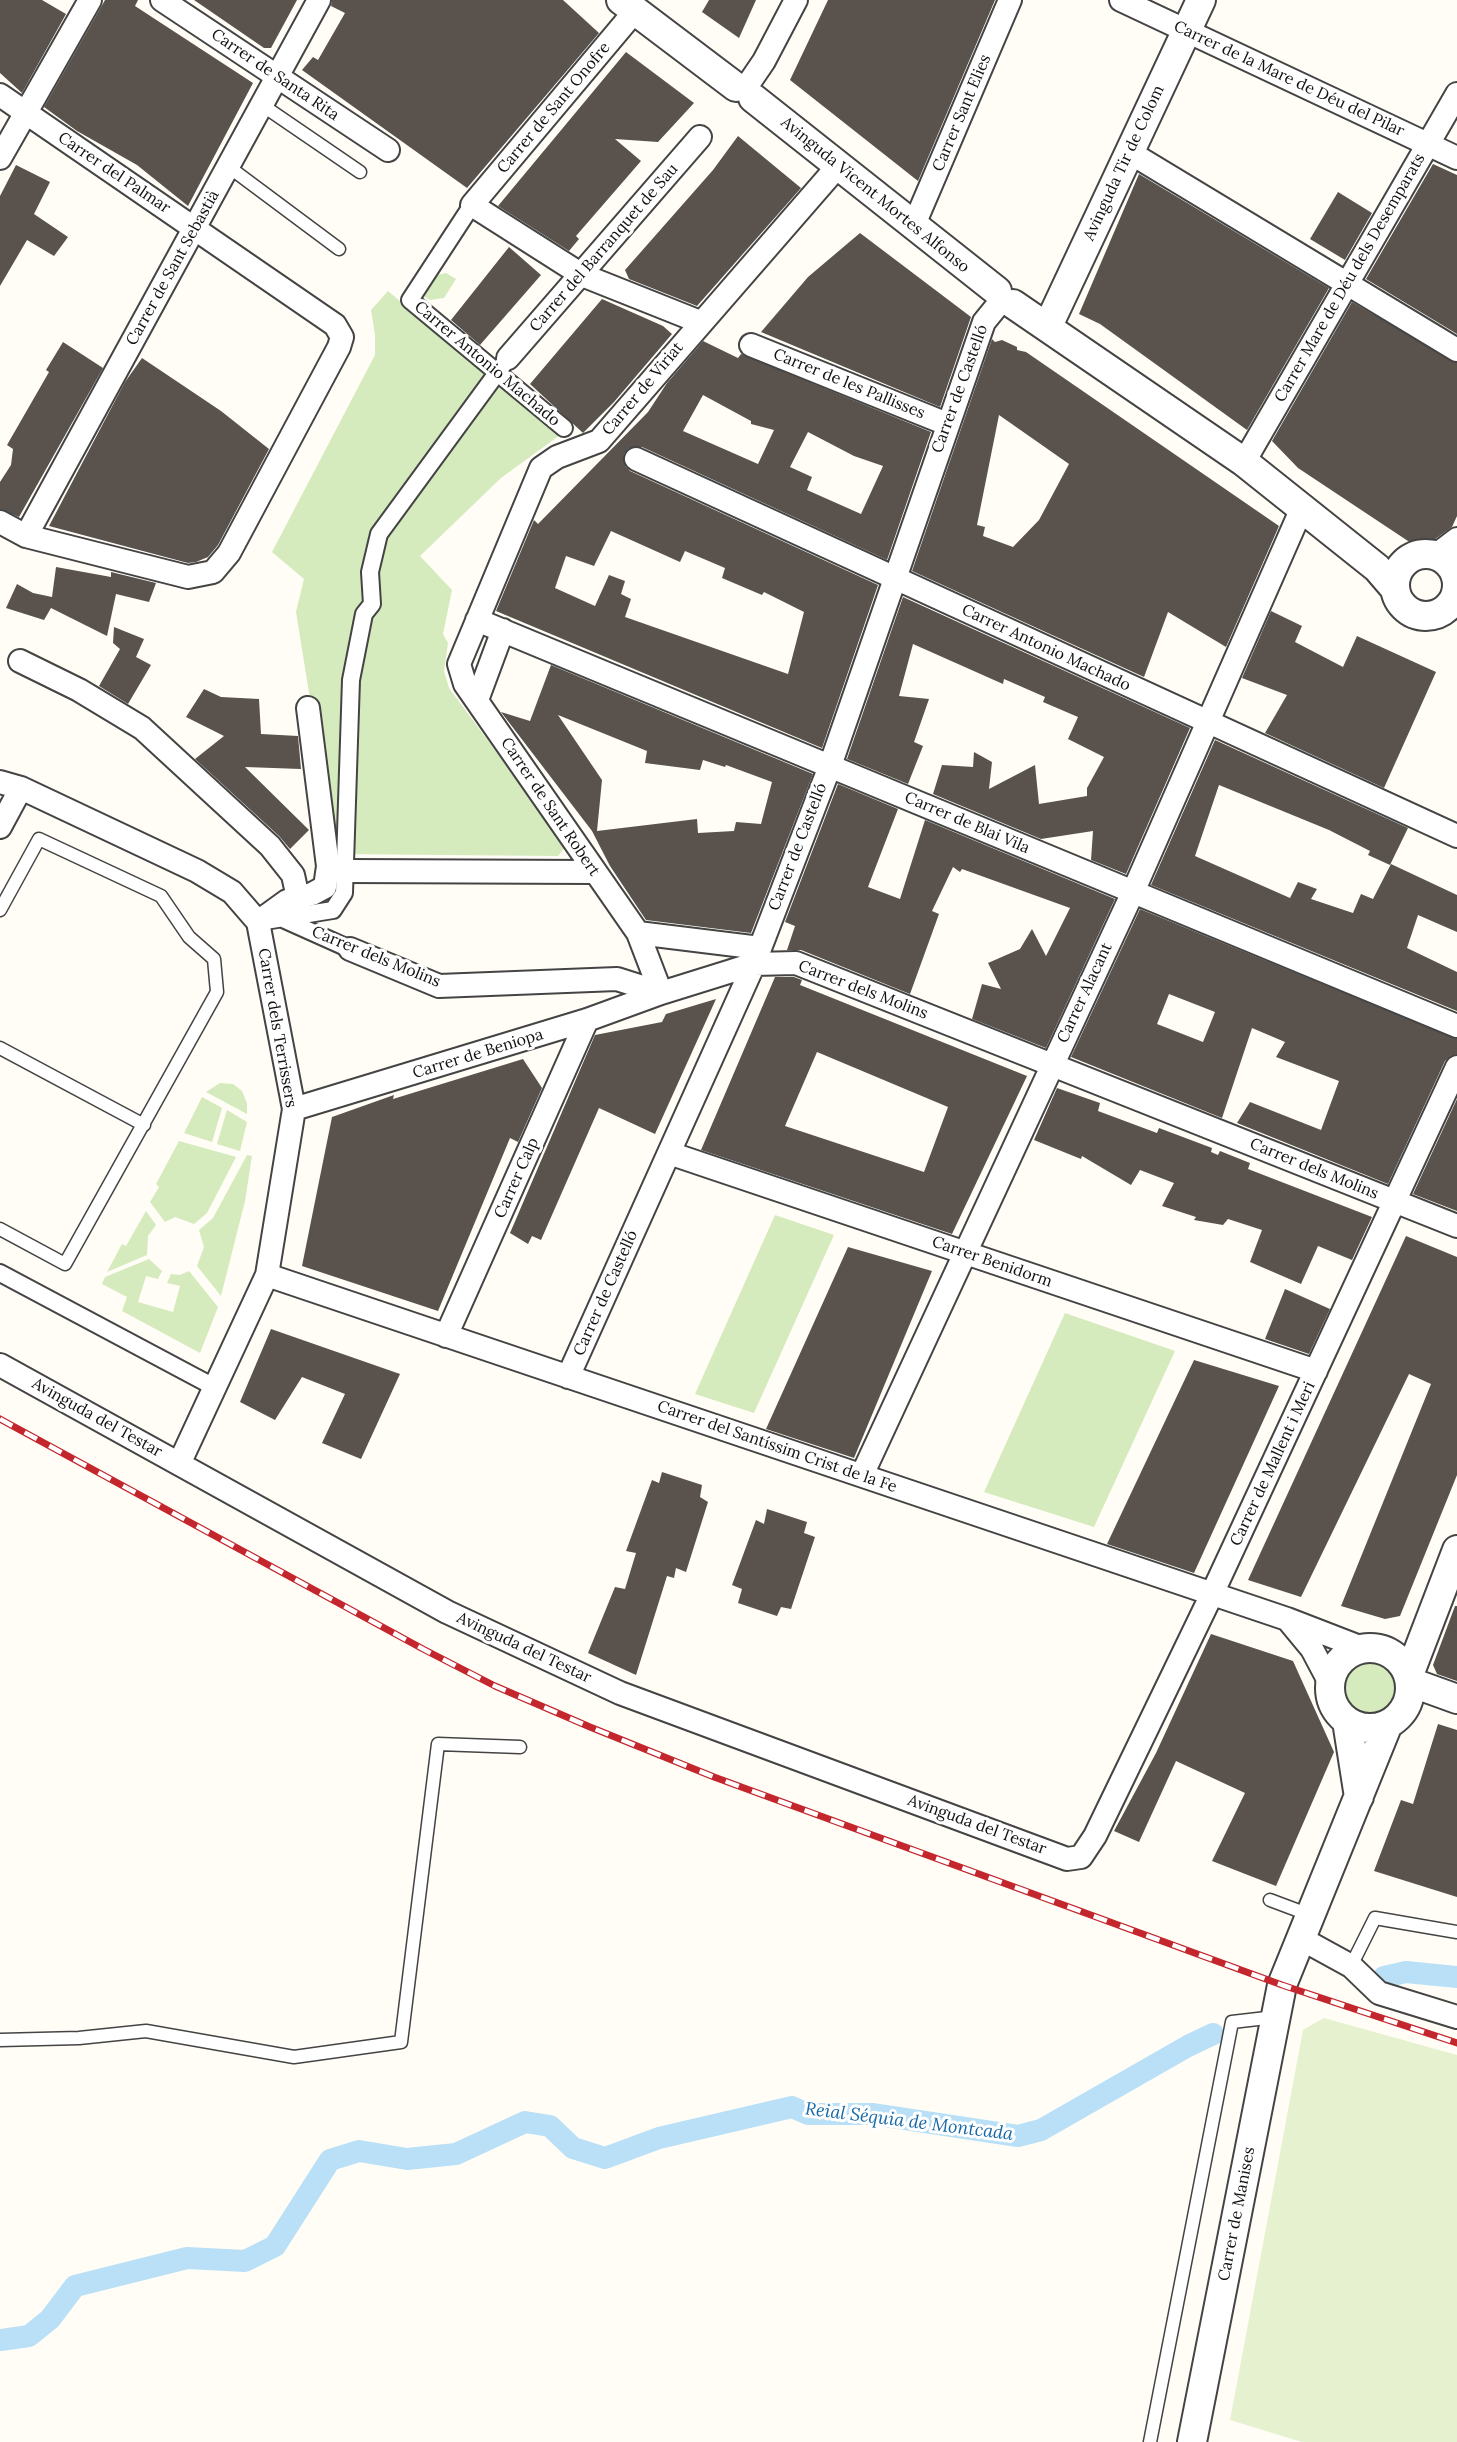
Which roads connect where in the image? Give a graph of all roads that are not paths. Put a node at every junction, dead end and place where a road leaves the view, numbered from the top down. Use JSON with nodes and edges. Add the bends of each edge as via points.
{"nodes":[{"id":1,"x":90,"y":0,"type":"edge"},
{"id":2,"x":162,"y":0,"type":"edge"},
{"id":3,"x":319,"y":0,"type":"edge"},
{"id":4,"x":796,"y":0,"type":"edge"},
{"id":5,"x":1010,"y":0,"type":"edge"},
{"id":6,"x":1122,"y":0,"type":"edge"},
{"id":7,"x":1201,"y":0,"type":"edge"},
{"id":8,"x":628,"y":5,"type":"edge"},
{"id":9,"x":1186,"y":31,"type":"junction"},
{"id":10,"x":277,"y":77,"type":"junction"},
{"id":11,"x":746,"y":89,"type":"junction"},
{"id":12,"x":1457,"y":94,"type":"edge"},
{"id":13,"x":0,"y":95,"type":"edge"},
{"id":14,"x":262,"y":105,"type":"junction"},
{"id":15,"x":25,"y":112,"type":"junction"},
{"id":16,"x":700,"y":137,"type":"dead end"},
{"id":17,"x":1427,"y":144,"type":"junction"},
{"id":18,"x":388,"y":150,"type":"dead end"},
{"id":19,"x":1129,"y":152,"type":"junction"},
{"id":20,"x":0,"y":158,"type":"edge"},
{"id":21,"x":1457,"y":158,"type":"edge"},
{"id":22,"x":228,"y":166,"type":"junction"},
{"id":23,"x":838,"y":166,"type":"junction"},
{"id":24,"x":360,"y":172,"type":"dead end"},
{"id":25,"x":472,"y":205,"type":"junction"},
{"id":26,"x":913,"y":226,"type":"junction"},
{"id":27,"x":195,"y":229,"type":"junction"},
{"id":28,"x":339,"y":249,"type":"dead end"},
{"id":29,"x":582,"y":275,"type":"junction"},
{"id":30,"x":1349,"y":285,"type":"junction"},
{"id":31,"x":1002,"y":300,"type":"junction"},
{"id":32,"x":700,"y":322,"type":"junction"},
{"id":33,"x":1048,"y":326,"type":"junction"},
{"id":34,"x":751,"y":345,"type":"dead end"},
{"id":35,"x":1457,"y":350,"type":"edge"},
{"id":36,"x":503,"y":365,"type":"junction"},
{"id":37,"x":946,"y":424,"type":"junction"},
{"id":38,"x":564,"y":429,"type":"dead end"},
{"id":39,"x":636,"y":459,"type":"dead end"},
{"id":40,"x":1254,"y":470,"type":"junction"},
{"id":41,"x":1302,"y":508,"type":"junction"},
{"id":42,"x":0,"y":522,"type":"edge"},
{"id":43,"x":26,"y":536,"type":"junction"},
{"id":44,"x":1434,"y":551,"type":"edge"},
{"id":45,"x":893,"y":578,"type":"junction"},
{"id":46,"x":1395,"y":588,"type":"junction"},
{"id":47,"x":1457,"y":592,"type":"edge"},
{"id":48,"x":477,"y":620,"type":"junction"},
{"id":49,"x":1445,"y":621,"type":"edge"},
{"id":50,"x":503,"y":630,"type":"junction"},
{"id":51,"x":20,"y":661,"type":"dead end"},
{"id":52,"x":477,"y":700,"type":"junction"},
{"id":53,"x":308,"y":708,"type":"dead end"},
{"id":54,"x":1206,"y":721,"type":"junction"},
{"id":55,"x":830,"y":766,"type":"junction"},
{"id":56,"x":11,"y":785,"type":"edge"},
{"id":57,"x":0,"y":827,"type":"edge"},
{"id":58,"x":1457,"y":836,"type":"edge"},
{"id":59,"x":346,"y":872,"type":"junction"},
{"id":60,"x":595,"y":872,"type":"junction"},
{"id":61,"x":1132,"y":892,"type":"junction"},
{"id":62,"x":298,"y":898,"type":"junction"},
{"id":63,"x":0,"y":910,"type":"edge"},
{"id":64,"x":283,"y":919,"type":"junction"},
{"id":65,"x":258,"y":922,"type":"junction"},
{"id":66,"x":638,"y":933,"type":"junction"},
{"id":67,"x":350,"y":949,"type":"joint"},
{"id":68,"x":757,"y":956,"type":"junction"},
{"id":69,"x":661,"y":993,"type":"junction"},
{"id":70,"x":587,"y":1020,"type":"junction"},
{"id":71,"x":1457,"y":1026,"type":"edge"},
{"id":72,"x":0,"y":1048,"type":"edge"},
{"id":73,"x":1052,"y":1064,"type":"junction"},
{"id":74,"x":1457,"y":1067,"type":"edge"},
{"id":75,"x":294,"y":1109,"type":"junction"},
{"id":76,"x":144,"y":1125,"type":"junction"},
{"id":77,"x":669,"y":1153,"type":"junction"},
{"id":78,"x":1396,"y":1202,"type":"junction"},
{"id":79,"x":1457,"y":1226,"type":"edge"},
{"id":80,"x":0,"y":1229,"type":"edge"},
{"id":81,"x":964,"y":1252,"type":"junction"},
{"id":82,"x":0,"y":1273,"type":"edge"},
{"id":83,"x":267,"y":1275,"type":"junction"},
{"id":84,"x":446,"y":1336,"type":"junction"},
{"id":85,"x":0,"y":1365,"type":"edge"},
{"id":86,"x":1316,"y":1371,"type":"junction"},
{"id":87,"x":568,"y":1377,"type":"junction"},
{"id":88,"x":216,"y":1388,"type":"junction"},
{"id":89,"x":179,"y":1464,"type":"junction"},
{"id":90,"x":862,"y":1475,"type":"junction"},
{"id":91,"x":1457,"y":1550,"type":"edge"},
{"id":92,"x":1212,"y":1594,"type":"junction"},
{"id":93,"x":1430,"y":1617,"type":"junction"},
{"id":94,"x":1287,"y":1619,"type":"junction"},
{"id":95,"x":1374,"y":1649,"type":"junction"},
{"id":96,"x":1409,"y":1679,"type":"junction"},
{"id":97,"x":1330,"y":1683,"type":"junction"},
{"id":98,"x":1457,"y":1699,"type":"edge"},
{"id":99,"x":1347,"y":1721,"type":"junction"},
{"id":100,"x":1388,"y":1724,"type":"junction"},
{"id":101,"x":520,"y":1748,"type":"dead end"},
{"id":102,"x":1359,"y":1799,"type":"junction"},
{"id":103,"x":1081,"y":1857,"type":"joint"},
{"id":104,"x":1270,"y":1900,"type":"dead end"},
{"id":105,"x":1305,"y":1927,"type":"junction"},
{"id":106,"x":1457,"y":1932,"type":"edge"},
{"id":107,"x":1351,"y":1966,"type":"junction"},
{"id":108,"x":1275,"y":2017,"type":"junction"},
{"id":109,"x":1457,"y":2017,"type":"edge"},
{"id":110,"x":0,"y":2040,"type":"edge"},
{"id":111,"x":1150,"y":2442,"type":"edge"},
{"id":112,"x":1192,"y":2442,"type":"edge"}],
"edges":[{"from":1,"to":15,"type":"street"},
{"from":2,"to":10,"type":"street","name":"Carrer de Santa Rita"},
{"from":3,"to":10,"type":"street","name":"Carrer de Sant Sebastià"},
{"from":4,"to":11,"type":"street"},
{"from":5,"to":26,"type":"street","name":"Carrer Sant Elies"},
{"from":6,"to":9,"type":"street","name":"Carrer de la Mare de Déu del Pilar"},
{"from":7,"to":9,"type":"street","name":"Avinguda Tir de Colom"},
{"from":8,"to":11,"type":"street","name":"Avinguda Vicent Mortes Alfonso"},
{"from":8,"to":25,"type":"street","name":"Carrer de Sant Onofre"},
{"from":9,"to":17,"type":"street","name":"Carrer de la Mare de Déu del Pilar"},
{"from":9,"to":19,"type":"street","name":"Avinguda Tir de Colom"},
{"from":10,"to":14,"type":"street","name":"Carrer de Sant Sebastià"},
{"from":10,"to":18,"type":"street","name":"Carrer de Santa Rita"},
{"from":11,"to":23,"type":"street","name":"Avinguda Vicent Mortes Alfonso"},
{"from":12,"to":17,"type":"street","name":"Carrer Mare de Déu dels Desemparats"},
{"from":13,"to":15,"type":"street","name":"Carrer del Palmar"},
{"from":14,"to":22,"type":"street","name":"Carrer de Sant Sebastià"},
{"from":14,"to":24,"type":"lane"},
{"from":15,"to":20,"type":"street"},
{"from":15,"to":27,"type":"street","name":"Carrer del Palmar"},
{"from":16,"to":29,"type":"street","name":"Carrer del Barranquet de Sau"},
{"from":17,"to":21,"type":"street","name":"Carrer de la Mare de Déu del Pilar"},
{"from":17,"to":30,"type":"street","name":"Carrer Mare de Déu dels Desemparats"},
{"from":19,"to":30,"type":"street"},
{"from":19,"to":33,"type":"street","name":"Avinguda Tir de Colom"},
{"from":22,"to":27,"type":"street","name":"Carrer de Sant Sebastià"},
{"from":22,"to":28,"type":"lane"},
{"from":23,"to":26,"type":"street","name":"Avinguda Vicent Mortes Alfonso"},
{"from":23,"to":32,"type":"street","name":"Carrer de Viriat"},
{"from":25,"to":29,"type":"street"},
{"from":25,"to":36,"type":"street","name":"Carrer Antonio Machado","via":[[410,300]]},
{"from":26,"to":31,"type":"street","name":"Avinguda Vicent Mortes Alfonso"},
{"from":27,"to":43,"type":"street","name":"Carrer de Sant Sebastià"},
{"from":27,"to":43,"type":"street","name":"Carrer del Palmar","via":[[335,325],[342,337],[229,553],[213,572],[188,578]]},
{"from":29,"to":32,"type":"street"},
{"from":29,"to":36,"type":"street","name":"Carrer del Barranquet de Sau"},
{"from":30,"to":35,"type":"street"},
{"from":30,"to":40,"type":"street","name":"Carrer Mare de Déu dels Desemparats"},
{"from":31,"to":33,"type":"street","name":"Avinguda Vicent Mortes Alfonso"},
{"from":31,"to":37,"type":"street","name":"Carrer de Castelló","via":[[984,322]]},
{"from":32,"to":48,"type":"street","name":"Carrer de Viriat","via":[[599,441],[557,457],[541,468]]},
{"from":33,"to":40,"type":"street","name":"Avinguda Vicent Mortes Alfonso"},
{"from":34,"to":37,"type":"street","name":"Carrer de les Pallisses"},
{"from":36,"to":38,"type":"street","name":"Carrer Antonio Machado"},
{"from":36,"to":59,"type":"street","via":[[379,534],[370,572],[372,604],[364,614],[351,680]]},
{"from":37,"to":45,"type":"street","name":"Carrer de Castelló"},
{"from":39,"to":45,"type":"street","name":"Carrer Antonio Machado"},
{"from":40,"to":41,"type":"street","name":"Avinguda Vicent Mortes Alfonso"},
{"from":40,"to":44,"type":"street","name":"Avinguda Vicent Mortes Alfonso","via":[[1388,553]]},
{"from":41,"to":46,"type":"street","name":"Avinguda Vicent Mortes Alfonso","via":[[1377,568]]},
{"from":41,"to":54,"type":"street","name":"Carrer Alacant"},
{"from":42,"to":43,"type":"street"},
{"from":44,"to":46,"type":"street","via":[[1398,572]]},
{"from":44,"to":47,"type":"street","via":[[1449,563],[1456,577]]},
{"from":45,"to":54,"type":"street","name":"Carrer Antonio Machado"},
{"from":45,"to":55,"type":"street","name":"Carrer de Castelló"},
{"from":46,"to":49,"type":"street","via":[[1402,604],[1416,614]]},
{"from":47,"to":49,"type":"street"},
{"from":48,"to":50,"type":"street","name":"Carrer de Blai Vila"},
{"from":48,"to":52,"type":"street","name":"Carrer de Sant Robert","via":[[459,664],[465,684]]},
{"from":50,"to":52,"type":"street"},
{"from":50,"to":55,"type":"street","name":"Carrer de Blai Vila"},
{"from":51,"to":62,"type":"street","via":[[142,728],[270,846],[293,875]]},
{"from":52,"to":60,"type":"street","name":"Carrer de Sant Robert"},
{"from":53,"to":62,"type":"street","via":[[328,866],[325,887]]},
{"from":54,"to":58,"type":"street","name":"Carrer Antonio Machado"},
{"from":54,"to":61,"type":"street","name":"Carrer Alacant"},
{"from":55,"to":61,"type":"street","name":"Carrer de Blai Vila"},
{"from":55,"to":68,"type":"street","name":"Carrer de Castelló"},
{"from":56,"to":57,"type":"street"},
{"from":56,"to":65,"type":"street","via":[[197,871],[232,892]]},
{"from":59,"to":60,"type":"street"},
{"from":59,"to":64,"type":"street","via":[[344,893],[333,910]]},
{"from":60,"to":66,"type":"street","name":"Carrer de Sant Robert"},
{"from":61,"to":71,"type":"street","name":"Carrer de Blai Vila"},
{"from":61,"to":73,"type":"street","name":"Carrer Alacant"},
{"from":62,"to":65,"type":"street","via":[[287,901]]},
{"from":63,"to":76,"type":"lane","via":[[39,838],[161,896],[189,937],[214,959],[217,992]]},
{"from":64,"to":65,"type":"street"},
{"from":64,"to":67,"type":"street","name":"Carrer dels Molins"},
{"from":65,"to":75,"type":"street","name":"Carrer dels Terrissers"},
{"from":66,"to":68,"type":"street","name":"Carrer dels Molins"},
{"from":66,"to":69,"type":"street","name":"Carrer de Sant Robert"},
{"from":67,"to":69,"type":"street","name":"Carrer dels Molins","via":[[439,986],[617,979]]},
{"from":68,"to":69,"type":"street","name":"Carrer dels Molins"},
{"from":68,"to":73,"type":"street","name":"Carrer dels Molins","via":[[796,963]]},
{"from":68,"to":77,"type":"street","name":"Carrer de Castelló"},
{"from":69,"to":70,"type":"street","name":"Carrer de Beniopa"},
{"from":70,"to":75,"type":"street","name":"Carrer de Beniopa"},
{"from":70,"to":84,"type":"street","name":"Carrer Calp"},
{"from":72,"to":76,"type":"lane"},
{"from":73,"to":78,"type":"street","name":"Carrer dels Molins"},
{"from":73,"to":81,"type":"street","name":"Carrer Alacant"},
{"from":74,"to":78,"type":"street","name":"Carrer de Mallent i Meri"},
{"from":75,"to":83,"type":"street","name":"Carrer dels Terrissers"},
{"from":76,"to":80,"type":"lane","via":[[65,1264]]},
{"from":77,"to":81,"type":"street","name":"Carrer Benidorm"},
{"from":77,"to":87,"type":"street","name":"Carrer de Castelló"},
{"from":78,"to":79,"type":"street","name":"Carrer dels Molins"},
{"from":78,"to":86,"type":"street","name":"Carrer de Mallent i Meri"},
{"from":81,"to":86,"type":"street","name":"Carrer Benidorm"},
{"from":81,"to":90,"type":"street","name":"Carrer Alacant"},
{"from":82,"to":88,"type":"street"},
{"from":83,"to":84,"type":"street","name":"Carrer del Santíssim Crist de la Fe"},
{"from":83,"to":88,"type":"street","name":"Carrer dels Terrissers"},
{"from":84,"to":87,"type":"street","name":"Carrer del Santíssim Crist de la Fe"},
{"from":85,"to":89,"type":"street","name":"Avinguda del Testar"},
{"from":86,"to":92,"type":"street","name":"Carrer de Mallent i Meri"},
{"from":87,"to":90,"type":"street","name":"Carrer del Santíssim Crist de la Fe"},
{"from":88,"to":89,"type":"street","name":"Carrer dels Terrissers"},
{"from":89,"to":103,"type":"street","name":"Avinguda del Testar","via":[[447,1612],[620,1693],[1067,1858]]},
{"from":90,"to":92,"type":"street","name":"Carrer del Santíssim Crist de la Fe"},
{"from":91,"to":93,"type":"street"},
{"from":92,"to":94,"type":"street","name":"Carrer del Santíssim Crist de la Fe"},
{"from":92,"to":103,"type":"street","name":"Carrer de Mallent i Meri","via":[[1102,1838]]},
{"from":93,"to":95,"type":"street","via":[[1410,1637]]},
{"from":93,"to":96,"type":"street"},
{"from":94,"to":95,"type":"street","name":"Carrer del Santíssim Crist de la Fe"},
{"from":94,"to":97,"type":"street","via":[[1312,1649]]},
{"from":95,"to":96,"type":"street","via":[[1400,1661]]},
{"from":95,"to":97,"type":"street","via":[[1340,1660]]},
{"from":96,"to":98,"type":"street"},
{"from":96,"to":100,"type":"street","via":[[1404,1709]]},
{"from":97,"to":99,"type":"street","via":[[1333,1704]]},
{"from":99,"to":100,"type":"street","via":[[1367,1728]]},
{"from":99,"to":102,"type":"street"},
{"from":100,"to":102,"type":"street","name":"Carrer de Manises"},
{"from":101,"to":110,"type":"lane","via":[[438,1744],[400,2042],[294,2057],[146,2031]]},
{"from":102,"to":105,"type":"street","name":"Carrer de Manises"},
{"from":104,"to":105,"type":"lane"},
{"from":105,"to":107,"type":"street"},
{"from":105,"to":108,"type":"street","name":"Carrer de Manises","via":[[1282,1985]]},
{"from":106,"to":107,"type":"lane","via":[[1375,1918]]},
{"from":107,"to":109,"type":"street","via":[[1379,1993]]},
{"from":108,"to":111,"type":"lane","via":[[1232,2022]]},
{"from":108,"to":112,"type":"street","name":"Carrer de Manises"}]}
